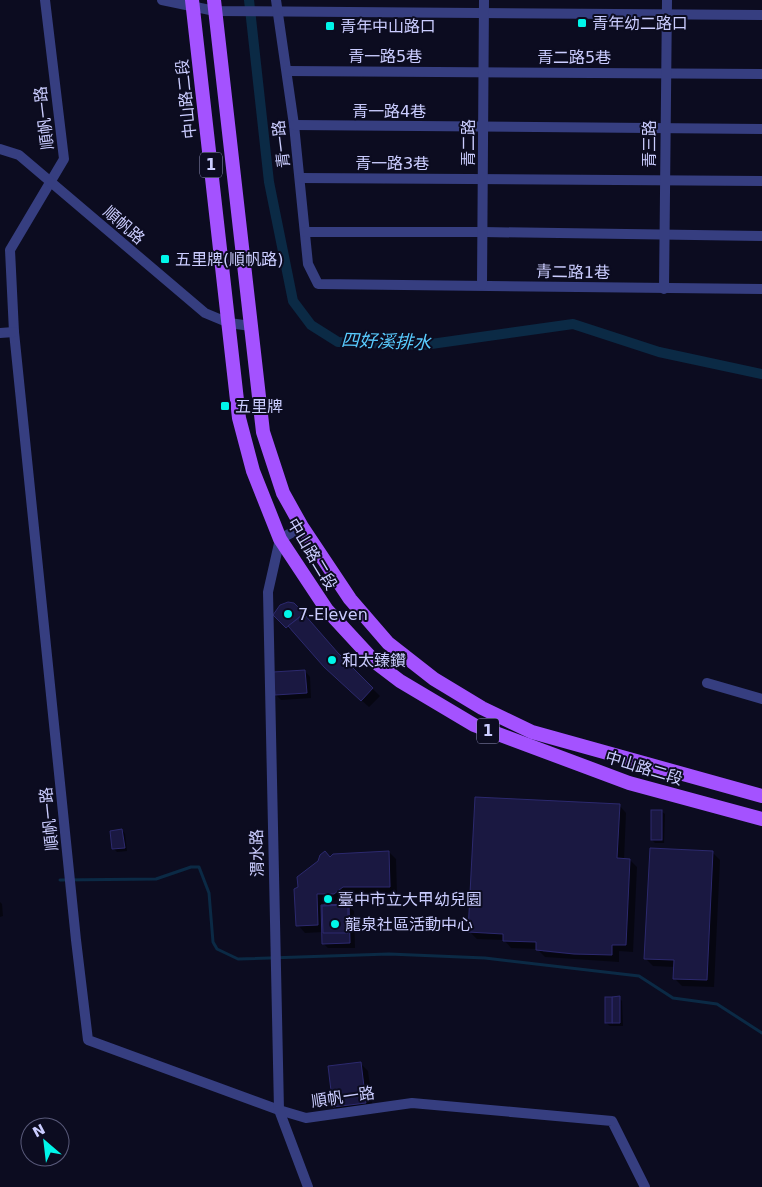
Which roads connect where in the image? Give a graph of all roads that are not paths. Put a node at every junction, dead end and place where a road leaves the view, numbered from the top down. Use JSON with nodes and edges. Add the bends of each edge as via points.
{"nodes":[{"id":1,"x":46,"y":0,"type":"edge"},
{"id":2,"x":162,"y":0,"type":"edge"},
{"id":3,"x":276,"y":0,"type":"edge"},
{"id":4,"x":484,"y":0,"type":"edge"},
{"id":5,"x":666,"y":0,"type":"edge"},
{"id":6,"x":193,"y":3,"type":"edge"},
{"id":7,"x":214,"y":6,"type":"edge"},
{"id":8,"x":278,"y":12,"type":"junction"},
{"id":9,"x":484,"y":13,"type":"junction"},
{"id":10,"x":667,"y":15,"type":"junction"},
{"id":11,"x":762,"y":16,"type":"edge"},
{"id":12,"x":287,"y":71,"type":"junction"},
{"id":13,"x":483,"y":72,"type":"junction"},
{"id":14,"x":665,"y":72,"type":"junction"},
{"id":15,"x":762,"y":74,"type":"edge"},
{"id":16,"x":294,"y":125,"type":"junction"},
{"id":17,"x":483,"y":126,"type":"junction"},
{"id":18,"x":664,"y":127,"type":"junction"},
{"id":19,"x":762,"y":129,"type":"edge"},
{"id":20,"x":0,"y":149,"type":"edge"},
{"id":21,"x":300,"y":178,"type":"junction"},
{"id":22,"x":484,"y":179,"type":"junction"},
{"id":23,"x":664,"y":179,"type":"junction"},
{"id":24,"x":762,"y":181,"type":"edge"},
{"id":25,"x":51,"y":182,"type":"junction"},
{"id":26,"x":305,"y":232,"type":"junction"},
{"id":27,"x":483,"y":232,"type":"junction"},
{"id":28,"x":664,"y":235,"type":"junction"},
{"id":29,"x":762,"y":236,"type":"edge"},
{"id":30,"x":318,"y":284,"type":"joint"},
{"id":31,"x":482,"y":285,"type":"junction"},
{"id":32,"x":664,"y":289,"type":"junction"},
{"id":33,"x":762,"y":289,"type":"edge"},
{"id":34,"x":229,"y":323,"type":"junction"},
{"id":35,"x":251,"y":326,"type":"junction"},
{"id":36,"x":14,"y":332,"type":"junction"},
{"id":37,"x":0,"y":333,"type":"edge"},
{"id":38,"x":302,"y":527,"type":"junction"},
{"id":39,"x":280,"y":540,"type":"junction"},
{"id":40,"x":707,"y":683,"type":"dead end"},
{"id":41,"x":762,"y":698,"type":"edge"},
{"id":42,"x":762,"y":796,"type":"edge"},
{"id":43,"x":762,"y":820,"type":"edge"},
{"id":44,"x":279,"y":1110,"type":"junction"},
{"id":45,"x":308,"y":1187,"type":"edge"},
{"id":46,"x":645,"y":1187,"type":"edge"}],
"edges":[{"from":1,"to":25,"type":"street","name":"順帆一路","via":[[64,159]]},
{"from":2,"to":6,"type":"street"},
{"from":3,"to":8,"type":"street","name":"青一路"},
{"from":4,"to":9,"type":"street","name":"青二路"},
{"from":5,"to":10,"type":"street","name":"青三路"},
{"from":6,"to":7,"type":"street"},
{"from":6,"to":34,"type":"main road","name":"中山路二段","number":"1"},
{"from":7,"to":8,"type":"street"},
{"from":7,"to":35,"type":"main road","name":"中山路二段","number":"1"},
{"from":8,"to":9,"type":"street"},
{"from":8,"to":12,"type":"street","name":"青一路"},
{"from":9,"to":10,"type":"street"},
{"from":9,"to":13,"type":"street","name":"青二路"},
{"from":10,"to":11,"type":"street"},
{"from":10,"to":14,"type":"street","name":"青三路"},
{"from":12,"to":13,"type":"street","name":"青一路5巷"},
{"from":12,"to":16,"type":"street","name":"青一路"},
{"from":13,"to":14,"type":"street","name":"青二路5巷"},
{"from":13,"to":17,"type":"street","name":"青二路"},
{"from":14,"to":15,"type":"street","name":"青二路5巷"},
{"from":14,"to":18,"type":"street","name":"青三路"},
{"from":16,"to":17,"type":"street","name":"青一路4巷"},
{"from":16,"to":21,"type":"street","name":"青一路"},
{"from":17,"to":18,"type":"street","name":"青一路4巷"},
{"from":17,"to":22,"type":"street","name":"青二路"},
{"from":18,"to":19,"type":"street","name":"青一路4巷"},
{"from":18,"to":23,"type":"street","name":"青三路"},
{"from":20,"to":25,"type":"street","name":"順帆路","via":[[18,155]]},
{"from":21,"to":22,"type":"street","name":"青一路3巷"},
{"from":21,"to":26,"type":"street","name":"青一路"},
{"from":22,"to":23,"type":"street","name":"青一路3巷"},
{"from":22,"to":27,"type":"street","name":"青二路"},
{"from":23,"to":24,"type":"street","name":"青一路3巷"},
{"from":23,"to":28,"type":"street","name":"青三路"},
{"from":25,"to":34,"type":"street","name":"順帆路","via":[[205,313]]},
{"from":25,"to":36,"type":"street","name":"順帆一路","via":[[10,250]]},
{"from":26,"to":27,"type":"street"},
{"from":26,"to":30,"type":"street","name":"青一路","via":[[308,264]]},
{"from":27,"to":28,"type":"street"},
{"from":27,"to":31,"type":"street","name":"青二路"},
{"from":28,"to":29,"type":"street"},
{"from":28,"to":32,"type":"street","name":"青三路"},
{"from":30,"to":31,"type":"street","name":"青二路1巷"},
{"from":31,"to":32,"type":"street","name":"青二路1巷"},
{"from":32,"to":33,"type":"street","name":"青二路1巷"},
{"from":34,"to":35,"type":"street","name":"順帆路"},
{"from":34,"to":39,"type":"main road","name":"中山路二段","number":"1","via":[[239,418],[253,471]]},
{"from":35,"to":38,"type":"main road","name":"中山路二段","number":"1","via":[[263,432],[283,493]]},
{"from":36,"to":37,"type":"street"},
{"from":36,"to":44,"type":"street","name":"順帆一路","via":[[88,1040]]},
{"from":38,"to":39,"type":"street"},
{"from":38,"to":42,"type":"main road","name":"中山路二段","number":"1","via":[[350,600],[388,643],[434,679],[482,708],[532,732]]},
{"from":39,"to":43,"type":"main road","name":"中山路二段","number":"1","via":[[327,610],[375,662],[400,681],[474,725],[629,784]]},
{"from":39,"to":44,"type":"street","name":"渭水路","via":[[268,592]]},
{"from":40,"to":41,"type":"street"},
{"from":44,"to":45,"type":"street","name":"渭水路"},
{"from":44,"to":46,"type":"street","name":"順帆一路","via":[[306,1118],[412,1103],[612,1121]]}]}
